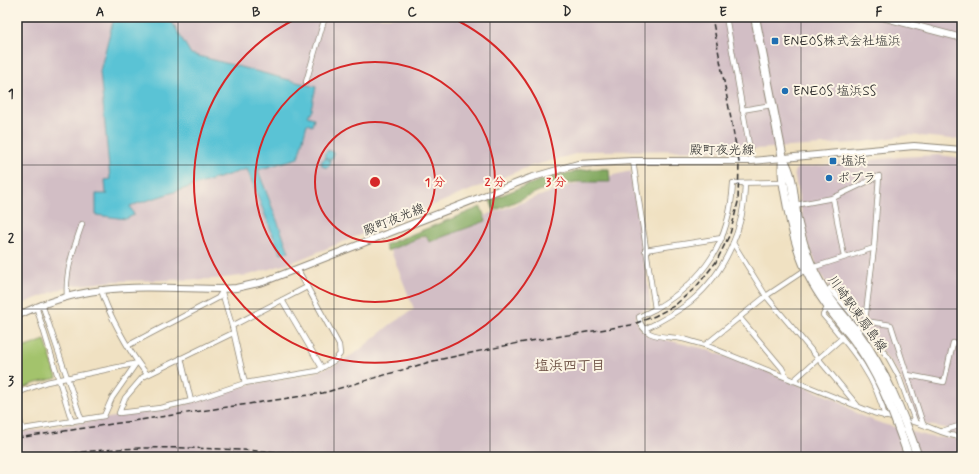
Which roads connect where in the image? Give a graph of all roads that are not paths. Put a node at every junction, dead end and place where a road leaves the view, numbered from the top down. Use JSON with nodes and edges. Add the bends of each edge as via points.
{"nodes":[{"id":1,"x":325,"y":17,"type":"edge"},
{"id":2,"x":726,"y":17,"type":"edge"},
{"id":3,"x":755,"y":17,"type":"edge"},
{"id":4,"x":882,"y":17,"type":"edge"},
{"id":5,"x":962,"y":38,"type":"edge"},
{"id":6,"x":306,"y":82,"type":"dead end"},
{"id":7,"x":772,"y":104,"type":"junction"},
{"id":8,"x":742,"y":110,"type":"junction"},
{"id":9,"x":962,"y":150,"type":"edge"},
{"id":10,"x":782,"y":159,"type":"junction"},
{"id":11,"x":632,"y":161,"type":"junction"},
{"id":12,"x":752,"y":162,"type":"junction"},
{"id":13,"x":783,"y":182,"type":"junction"},
{"id":14,"x":745,"y":184,"type":"junction"},
{"id":15,"x":833,"y":198,"type":"junction"},
{"id":16,"x":795,"y":205,"type":"junction"},
{"id":17,"x":82,"y":224,"type":"dead end"},
{"id":18,"x":722,"y":238,"type":"junction"},
{"id":19,"x":734,"y":243,"type":"junction"},
{"id":20,"x":874,"y":248,"type":"junction"},
{"id":21,"x":645,"y":250,"type":"junction"},
{"id":22,"x":844,"y":257,"type":"junction"},
{"id":23,"x":808,"y":268,"type":"junction"},
{"id":24,"x":298,"y":270,"type":"junction"},
{"id":25,"x":307,"y":287,"type":"junction"},
{"id":26,"x":830,"y":288,"type":"dead end"},
{"id":27,"x":101,"y":289,"type":"junction"},
{"id":28,"x":221,"y":291,"type":"junction"},
{"id":29,"x":67,"y":296,"type":"junction"},
{"id":30,"x":766,"y":296,"type":"junction"},
{"id":31,"x":282,"y":300,"type":"junction"},
{"id":32,"x":39,"y":305,"type":"junction"},
{"id":33,"x":827,"y":308,"type":"junction"},
{"id":34,"x":654,"y":309,"type":"junction"},
{"id":35,"x":17,"y":316,"type":"edge"},
{"id":36,"x":740,"y":318,"type":"junction"},
{"id":37,"x":232,"y":326,"type":"junction"},
{"id":38,"x":858,"y":328,"type":"junction"},
{"id":39,"x":646,"y":330,"type":"junction"},
{"id":40,"x":233,"y":333,"type":"junction"},
{"id":41,"x":842,"y":338,"type":"junction"},
{"id":42,"x":962,"y":344,"type":"edge"},
{"id":43,"x":129,"y":345,"type":"junction"},
{"id":44,"x":705,"y":345,"type":"junction"},
{"id":45,"x":181,"y":358,"type":"junction"},
{"id":46,"x":818,"y":359,"type":"junction"},
{"id":47,"x":136,"y":364,"type":"junction"},
{"id":48,"x":322,"y":368,"type":"junction"},
{"id":49,"x":147,"y":374,"type":"junction"},
{"id":50,"x":908,"y":375,"type":"junction"},
{"id":51,"x":66,"y":378,"type":"junction"},
{"id":52,"x":788,"y":378,"type":"junction"},
{"id":53,"x":59,"y":379,"type":"junction"},
{"id":54,"x":793,"y":381,"type":"junction"},
{"id":55,"x":245,"y":383,"type":"junction"},
{"id":56,"x":17,"y":393,"type":"edge"},
{"id":57,"x":191,"y":401,"type":"junction"},
{"id":58,"x":858,"y":407,"type":"junction"},
{"id":59,"x":17,"y":413,"type":"edge"},
{"id":60,"x":885,"y":416,"type":"junction"},
{"id":61,"x":82,"y":421,"type":"junction"},
{"id":62,"x":915,"y":421,"type":"junction"},
{"id":63,"x":72,"y":422,"type":"junction"},
{"id":64,"x":924,"y":424,"type":"junction"},
{"id":65,"x":962,"y":425,"type":"edge"},
{"id":66,"x":17,"y":430,"type":"edge"},
{"id":67,"x":23,"y":430,"type":"junction"},
{"id":68,"x":940,"y":431,"type":"junction"},
{"id":69,"x":962,"y":438,"type":"edge"},
{"id":70,"x":909,"y":457,"type":"edge"},
{"id":71,"x":918,"y":457,"type":"edge"}],
"edges":[{"from":1,"to":6,"type":"street"},
{"from":2,"to":8,"type":"street"},
{"from":3,"to":7,"type":"highway","name":"川崎駅東扇島線"},
{"from":4,"to":5,"type":"street"},
{"from":7,"to":8,"type":"street"},
{"from":7,"to":10,"type":"highway","name":"川崎駅東扇島線"},
{"from":8,"to":12,"type":"street"},
{"from":9,"to":10,"type":"street","name":"殿町夜光線","via":[[914,146]]},
{"from":10,"to":12,"type":"street","name":"殿町夜光線"},
{"from":10,"to":13,"type":"highway","name":"川崎駅東扇島線"},
{"from":10,"to":16,"type":"highway","name":"川崎駅東扇島線","via":[[788,168]]},
{"from":11,"to":12,"type":"street","name":"殿町夜光線"},
{"from":11,"to":21,"type":"street"},
{"from":11,"to":24,"type":"street","name":"殿町夜光線","via":[[590,162],[553,170]]},
{"from":13,"to":14,"type":"street"},
{"from":13,"to":23,"type":"highway","name":"川崎駅東扇島線","via":[[796,247]]},
{"from":14,"to":18,"type":"street","via":[[733,183],[730,214]]},
{"from":14,"to":19,"type":"street","via":[[743,212]]},
{"from":15,"to":16,"type":"street"},
{"from":15,"to":20,"type":"street","via":[[879,176]]},
{"from":15,"to":22,"type":"street"},
{"from":16,"to":23,"type":"highway","name":"川崎駅東扇島線"},
{"from":17,"to":29,"type":"street","via":[[76,238],[66,286]]},
{"from":18,"to":21,"type":"street"},
{"from":18,"to":34,"type":"street","via":[[710,261],[694,281],[675,297]]},
{"from":19,"to":30,"type":"street"},
{"from":19,"to":39,"type":"street","via":[[713,278],[700,292],[681,309]]},
{"from":20,"to":22,"type":"street"},
{"from":20,"to":38,"type":"street"},
{"from":21,"to":34,"type":"street"},
{"from":22,"to":23,"type":"street"},
{"from":23,"to":30,"type":"street"},
{"from":23,"to":33,"type":"highway","name":"川崎駅東扇島線"},
{"from":23,"to":38,"type":"highway","name":"川崎駅東扇島線","via":[[828,297]]},
{"from":24,"to":25,"type":"street"},
{"from":24,"to":28,"type":"street","name":"殿町夜光線"},
{"from":25,"to":31,"type":"street"},
{"from":25,"to":48,"type":"street","via":[[340,350],[335,360]]},
{"from":26,"to":62,"type":"street","via":[[888,357],[899,377]]},
{"from":27,"to":28,"type":"street","name":"殿町夜光線"},
{"from":27,"to":29,"type":"street","name":"殿町夜光線"},
{"from":27,"to":43,"type":"street","via":[[108,308]]},
{"from":28,"to":37,"type":"street"},
{"from":28,"to":43,"type":"street","via":[[218,298]]},
{"from":29,"to":32,"type":"street","name":"殿町夜光線"},
{"from":30,"to":36,"type":"street"},
{"from":30,"to":46,"type":"street"},
{"from":31,"to":37,"type":"street"},
{"from":31,"to":48,"type":"street"},
{"from":32,"to":35,"type":"street","name":"殿町夜光線"},
{"from":32,"to":51,"type":"street"},
{"from":32,"to":53,"type":"street"},
{"from":33,"to":38,"type":"highway","name":"川崎駅東扇島線"},
{"from":33,"to":41,"type":"street","via":[[823,315]]},
{"from":34,"to":39,"type":"street","via":[[639,317]]},
{"from":36,"to":44,"type":"street"},
{"from":36,"to":52,"type":"street"},
{"from":37,"to":40,"type":"street"},
{"from":38,"to":50,"type":"street","via":[[891,325]]},
{"from":38,"to":70,"type":"highway","name":"川崎駅東扇島線","bridge":true},
{"from":38,"to":71,"type":"highway","name":"川崎駅東扇島線","bridge":true,"via":[[888,383]]},
{"from":39,"to":44,"type":"street","via":[[648,334]]},
{"from":40,"to":45,"type":"street"},
{"from":40,"to":55,"type":"street"},
{"from":41,"to":46,"type":"street"},
{"from":41,"to":60,"type":"street","via":[[864,367]]},
{"from":42,"to":50,"type":"street","via":[[953,343],[944,382]]},
{"from":43,"to":47,"type":"street"},
{"from":44,"to":52,"type":"street"},
{"from":45,"to":49,"type":"street"},
{"from":45,"to":57,"type":"street"},
{"from":46,"to":54,"type":"street"},
{"from":46,"to":58,"type":"street"},
{"from":47,"to":49,"type":"street"},
{"from":47,"to":51,"type":"street"},
{"from":47,"to":61,"type":"street","via":[[112,398],[104,416]]},
{"from":48,"to":55,"type":"street","via":[[312,372]]},
{"from":49,"to":57,"type":"street","via":[[125,398],[119,413]]},
{"from":50,"to":64,"type":"street"},
{"from":51,"to":53,"type":"street"},
{"from":51,"to":61,"type":"street"},
{"from":52,"to":54,"type":"street"},
{"from":53,"to":56,"type":"street"},
{"from":53,"to":63,"type":"street"},
{"from":54,"to":58,"type":"street"},
{"from":55,"to":57,"type":"street"},
{"from":58,"to":60,"type":"street"},
{"from":59,"to":67,"type":"street"},
{"from":60,"to":62,"type":"street"},
{"from":61,"to":63,"type":"street"},
{"from":62,"to":64,"type":"street"},
{"from":63,"to":67,"type":"street"},
{"from":64,"to":68,"type":"street"},
{"from":65,"to":68,"type":"street"},
{"from":66,"to":67,"type":"street"},
{"from":68,"to":69,"type":"street"}]}
